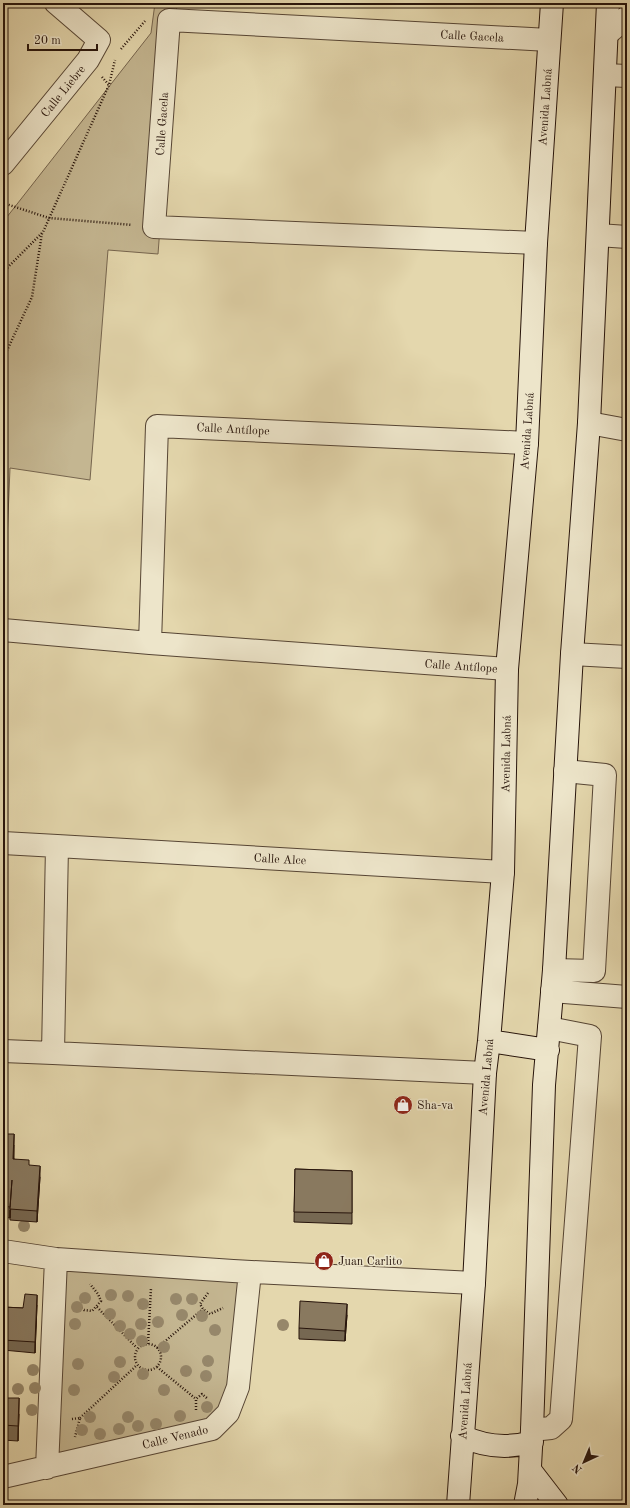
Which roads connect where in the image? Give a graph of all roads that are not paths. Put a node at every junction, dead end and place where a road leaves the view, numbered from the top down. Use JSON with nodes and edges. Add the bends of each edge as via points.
{"nodes":[{"id":1,"x":56,"y":3,"type":"edge"},
{"id":2,"x":552,"y":3,"type":"edge"},
{"id":3,"x":608,"y":3,"type":"edge"},
{"id":4,"x":627,"y":17,"type":"edge"},
{"id":5,"x":607,"y":34,"type":"junction"},
{"id":6,"x":549,"y":40,"type":"junction"},
{"id":7,"x":605,"y":75,"type":"junction"},
{"id":8,"x":627,"y":76,"type":"edge"},
{"id":9,"x":3,"y":164,"type":"edge"},
{"id":10,"x":598,"y":235,"type":"junction"},
{"id":11,"x":627,"y":237,"type":"edge"},
{"id":12,"x":536,"y":243,"type":"junction"},
{"id":13,"x":589,"y":423,"type":"junction"},
{"id":14,"x":627,"y":430,"type":"edge"},
{"id":15,"x":527,"y":443,"type":"junction"},
{"id":16,"x":3,"y":630,"type":"edge"},
{"id":17,"x":150,"y":643,"type":"junction"},
{"id":18,"x":572,"y":654,"type":"junction"},
{"id":19,"x":627,"y":657,"type":"edge"},
{"id":20,"x":507,"y":669,"type":"junction"},
{"id":21,"x":565,"y":771,"type":"junction"},
{"id":22,"x":3,"y":843,"type":"edge"},
{"id":23,"x":57,"y":846,"type":"junction"},
{"id":24,"x":503,"y":872,"type":"junction"},
{"id":25,"x":559,"y":977,"type":"junction"},
{"id":26,"x":627,"y":997,"type":"edge"},
{"id":27,"x":549,"y":1028,"type":"junction"},
{"id":28,"x":489,"y":1040,"type":"junction"},
{"id":29,"x":548,"y":1050,"type":"junction"},
{"id":30,"x":3,"y":1051,"type":"edge"},
{"id":31,"x":53,"y":1054,"type":"junction"},
{"id":32,"x":485,"y":1073,"type":"junction"},
{"id":33,"x":3,"y":1251,"type":"edge"},
{"id":34,"x":63,"y":1260,"type":"junction"},
{"id":35,"x":242,"y":1271,"type":"junction"},
{"id":36,"x":474,"y":1283,"type":"junction"},
{"id":37,"x":462,"y":1436,"type":"junction"},
{"id":38,"x":532,"y":1436,"type":"junction"},
{"id":39,"x":47,"y":1468,"type":"junction"},
{"id":40,"x":530,"y":1470,"type":"junction"},
{"id":41,"x":3,"y":1477,"type":"edge"},
{"id":42,"x":458,"y":1505,"type":"edge"},
{"id":43,"x":525,"y":1505,"type":"edge"},
{"id":44,"x":557,"y":1505,"type":"edge"}],
"edges":[{"from":1,"to":9,"type":"street","name":"Calle Liebre","via":[[99,40],[88,60]]},
{"from":2,"to":6,"type":"street","name":"Avenida Labná"},
{"from":3,"to":5,"type":"street"},
{"from":4,"to":5,"type":"street"},
{"from":5,"to":7,"type":"street"},
{"from":6,"to":12,"type":"street","name":"Avenida Labná"},
{"from":6,"to":12,"type":"street","name":"Calle Gacela","via":[[169,20],[154,227]]},
{"from":7,"to":8,"type":"street"},
{"from":7,"to":10,"type":"street"},
{"from":10,"to":11,"type":"street"},
{"from":10,"to":13,"type":"street"},
{"from":12,"to":15,"type":"street","name":"Avenida Labná"},
{"from":13,"to":14,"type":"street"},
{"from":13,"to":18,"type":"street"},
{"from":15,"to":17,"type":"street","name":"Calle Antílope","via":[[157,426]]},
{"from":15,"to":20,"type":"street","name":"Avenida Labná"},
{"from":16,"to":17,"type":"street","name":"Calle Antílope"},
{"from":17,"to":20,"type":"street","name":"Calle Antílope"},
{"from":18,"to":19,"type":"street"},
{"from":18,"to":21,"type":"street"},
{"from":20,"to":24,"type":"street","name":"Avenida Labná"},
{"from":21,"to":25,"type":"street"},
{"from":21,"to":25,"type":"street","via":[[606,775],[594,971]]},
{"from":22,"to":23,"type":"street","name":"Calle Alce"},
{"from":23,"to":24,"type":"street","name":"Calle Alce"},
{"from":23,"to":31,"type":"street"},
{"from":24,"to":28,"type":"street","name":"Avenida Labná"},
{"from":25,"to":26,"type":"street"},
{"from":25,"to":27,"type":"street"},
{"from":27,"to":29,"type":"street"},
{"from":27,"to":38,"type":"street","via":[[590,1036],[561,1419],[551,1428]]},
{"from":28,"to":29,"type":"street"},
{"from":28,"to":32,"type":"street","name":"Avenida Labná"},
{"from":29,"to":38,"type":"street","via":[[544,1085]]},
{"from":30,"to":31,"type":"street"},
{"from":31,"to":32,"type":"street"},
{"from":32,"to":36,"type":"street","name":"Avenida Labná"},
{"from":33,"to":34,"type":"street"},
{"from":34,"to":35,"type":"street"},
{"from":34,"to":39,"type":"street","via":[[55,1284]]},
{"from":35,"to":36,"type":"street"},
{"from":35,"to":39,"type":"street","name":"Calle Venado","via":[[248,1294],[238,1387],[228,1413],[212,1429]]},
{"from":36,"to":37,"type":"street","name":"Avenida Labná"},
{"from":37,"to":38,"type":"street","via":[[496,1446],[520,1445]]},
{"from":37,"to":42,"type":"street","name":"Avenida Labná"},
{"from":38,"to":40,"type":"street"},
{"from":39,"to":41,"type":"street","name":"Calle Venado"},
{"from":40,"to":43,"type":"street"},
{"from":40,"to":44,"type":"street"}]}
